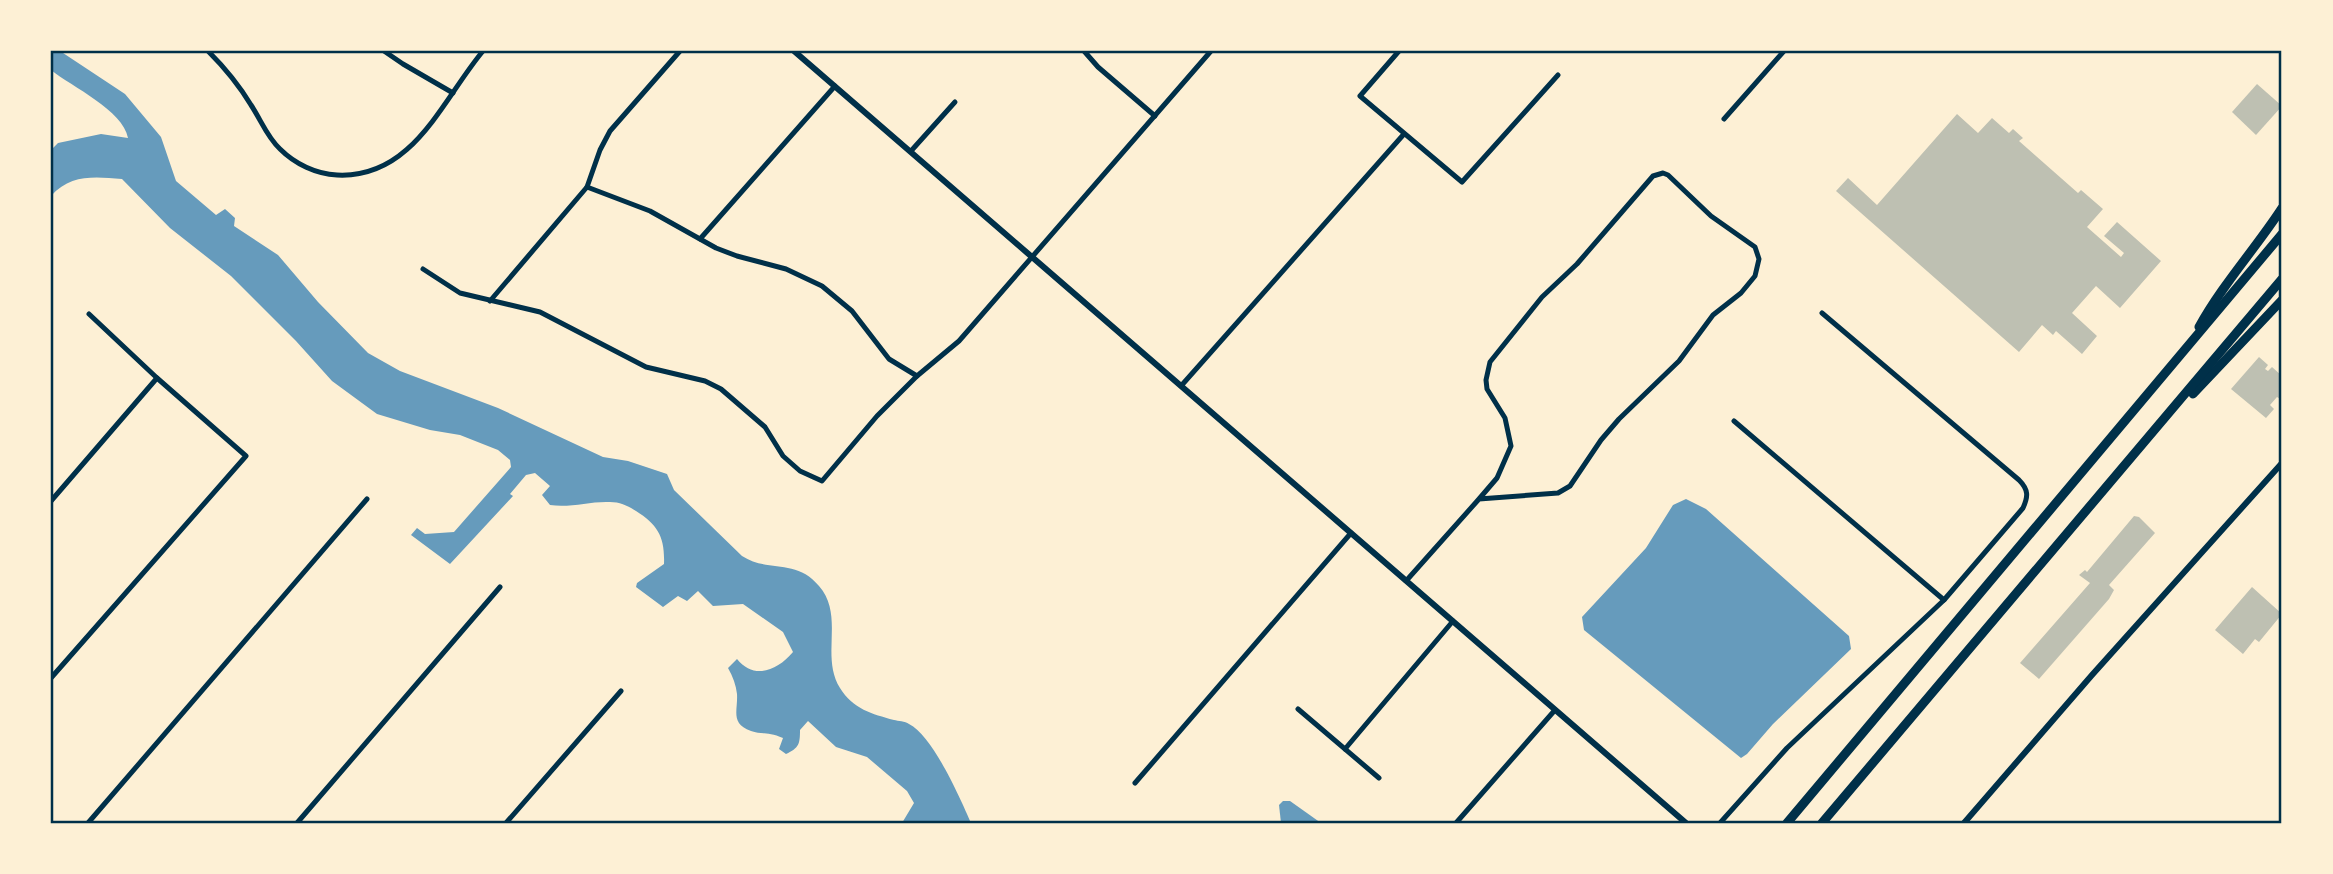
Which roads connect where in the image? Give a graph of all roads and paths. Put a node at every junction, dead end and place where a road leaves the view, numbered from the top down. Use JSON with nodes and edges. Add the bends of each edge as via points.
{"nodes":[{"id":1,"x":208,"y":51,"type":"edge"},
{"id":2,"x":384,"y":51,"type":"edge"},
{"id":3,"x":483,"y":51,"type":"edge"},
{"id":4,"x":680,"y":51,"type":"edge"},
{"id":5,"x":794,"y":51,"type":"edge"},
{"id":6,"x":1084,"y":51,"type":"edge"},
{"id":7,"x":1211,"y":51,"type":"edge"},
{"id":8,"x":1399,"y":51,"type":"edge"},
{"id":9,"x":1784,"y":51,"type":"edge"},
{"id":10,"x":1558,"y":75,"type":"dead end"},
{"id":11,"x":835,"y":86,"type":"junction"},
{"id":12,"x":453,"y":93,"type":"junction"},
{"id":13,"x":954,"y":102,"type":"dead end"},
{"id":14,"x":1154,"y":116,"type":"junction"},
{"id":15,"x":1724,"y":119,"type":"dead end"},
{"id":16,"x":1404,"y":134,"type":"junction"},
{"id":17,"x":911,"y":151,"type":"junction"},
{"id":18,"x":587,"y":187,"type":"junction"},
{"id":19,"x":2282,"y":208,"type":"edge"},
{"id":20,"x":2282,"y":234,"type":"edge"},
{"id":21,"x":700,"y":239,"type":"junction"},
{"id":22,"x":1032,"y":256,"type":"junction"},
{"id":23,"x":423,"y":269,"type":"dead end"},
{"id":24,"x":2282,"y":279,"type":"edge"},
{"id":25,"x":2282,"y":300,"type":"edge"},
{"id":26,"x":490,"y":301,"type":"junction"},
{"id":27,"x":1822,"y":313,"type":"dead end"},
{"id":28,"x":89,"y":314,"type":"dead end"},
{"id":29,"x":2191,"y":343,"type":"junction"},
{"id":30,"x":917,"y":376,"type":"junction"},
{"id":31,"x":157,"y":378,"type":"junction"},
{"id":32,"x":1181,"y":386,"type":"junction"},
{"id":33,"x":1734,"y":421,"type":"dead end"},
{"id":34,"x":2132,"y":459,"type":"junction"},
{"id":35,"x":2282,"y":463,"type":"edge"},
{"id":36,"x":367,"y":499,"type":"dead end"},
{"id":37,"x":1479,"y":499,"type":"junction"},
{"id":38,"x":51,"y":501,"type":"edge"},
{"id":39,"x":1351,"y":533,"type":"junction"},
{"id":40,"x":1406,"y":581,"type":"junction"},
{"id":41,"x":500,"y":587,"type":"dead end"},
{"id":42,"x":1944,"y":600,"type":"junction"},
{"id":43,"x":1453,"y":621,"type":"junction"},
{"id":44,"x":51,"y":678,"type":"edge"},
{"id":45,"x":621,"y":691,"type":"dead end"},
{"id":46,"x":1298,"y":709,"type":"dead end"},
{"id":47,"x":1555,"y":710,"type":"junction"},
{"id":48,"x":1345,"y":749,"type":"junction"},
{"id":49,"x":1379,"y":778,"type":"dead end"},
{"id":50,"x":1135,"y":783,"type":"dead end"},
{"id":51,"x":88,"y":823,"type":"edge"},
{"id":52,"x":297,"y":823,"type":"edge"},
{"id":53,"x":506,"y":823,"type":"edge"},
{"id":54,"x":1456,"y":823,"type":"edge"},
{"id":55,"x":1686,"y":823,"type":"edge"},
{"id":56,"x":1720,"y":823,"type":"edge"},
{"id":57,"x":1787,"y":823,"type":"edge"},
{"id":58,"x":1822,"y":823,"type":"edge"},
{"id":59,"x":1964,"y":823,"type":"edge"}],
"edges":[{"from":1,"to":12,"type":"street","via":[[236,83],[271,139],[292,160],[317,171],[348,176],[397,158],[425,132]]},
{"from":2,"to":12,"type":"street"},
{"from":3,"to":12,"type":"street"},
{"from":4,"to":18,"type":"street","via":[[610,131]]},
{"from":5,"to":11,"type":"street"},
{"from":6,"to":14,"type":"street"},
{"from":7,"to":14,"type":"street"},
{"from":8,"to":16,"type":"street","via":[[1360,96]]},
{"from":9,"to":15,"type":"street"},
{"from":10,"to":16,"type":"street","via":[[1462,183]]},
{"from":11,"to":17,"type":"street"},
{"from":11,"to":21,"type":"street"},
{"from":13,"to":17,"type":"street"},
{"from":14,"to":22,"type":"street"},
{"from":16,"to":32,"type":"street"},
{"from":17,"to":22,"type":"street"},
{"from":18,"to":21,"type":"street","via":[[650,211]]},
{"from":18,"to":26,"type":"street"},
{"from":19,"to":29,"type":"highway","via":[[2209,309]]},
{"from":20,"to":29,"type":"highway"},
{"from":21,"to":30,"type":"street","via":[[821,286],[852,311],[889,359]]},
{"from":22,"to":30,"type":"street","via":[[959,341]]},
{"from":22,"to":32,"type":"street"},
{"from":23,"to":26,"type":"street","via":[[460,293]]},
{"from":24,"to":34,"type":"highway"},
{"from":25,"to":34,"type":"highway"},
{"from":26,"to":30,"type":"street","via":[[540,312],[646,366],[721,389],[765,427],[783,456],[822,481]]},
{"from":27,"to":42,"type":"street","via":[[2019,480],[2027,492],[2023,508]]},
{"from":28,"to":31,"type":"street"},
{"from":29,"to":57,"type":"highway"},
{"from":31,"to":38,"type":"street"},
{"from":31,"to":44,"type":"street","via":[[246,456]]},
{"from":32,"to":39,"type":"street"},
{"from":33,"to":42,"type":"street"},
{"from":34,"to":58,"type":"highway"},
{"from":35,"to":59,"type":"street"},
{"from":36,"to":51,"type":"street"},
{"from":37,"to":37,"type":"street","via":[[1558,493],[1570,486],[1619,419],[1679,361],[1713,315],[1758,270],[1755,247],[1668,175],[1653,176],[1542,297],[1490,362],[1486,380],[1508,427],[1511,446],[1497,478]]},
{"from":37,"to":40,"type":"street"},
{"from":39,"to":40,"type":"street"},
{"from":39,"to":50,"type":"street"},
{"from":40,"to":43,"type":"street"},
{"from":41,"to":52,"type":"street"},
{"from":42,"to":56,"type":"street","via":[[1787,748]]},
{"from":43,"to":47,"type":"street"},
{"from":43,"to":48,"type":"street"},
{"from":45,"to":53,"type":"street"},
{"from":46,"to":48,"type":"street"},
{"from":47,"to":54,"type":"street"},
{"from":47,"to":55,"type":"street"},
{"from":48,"to":49,"type":"street"}]}
